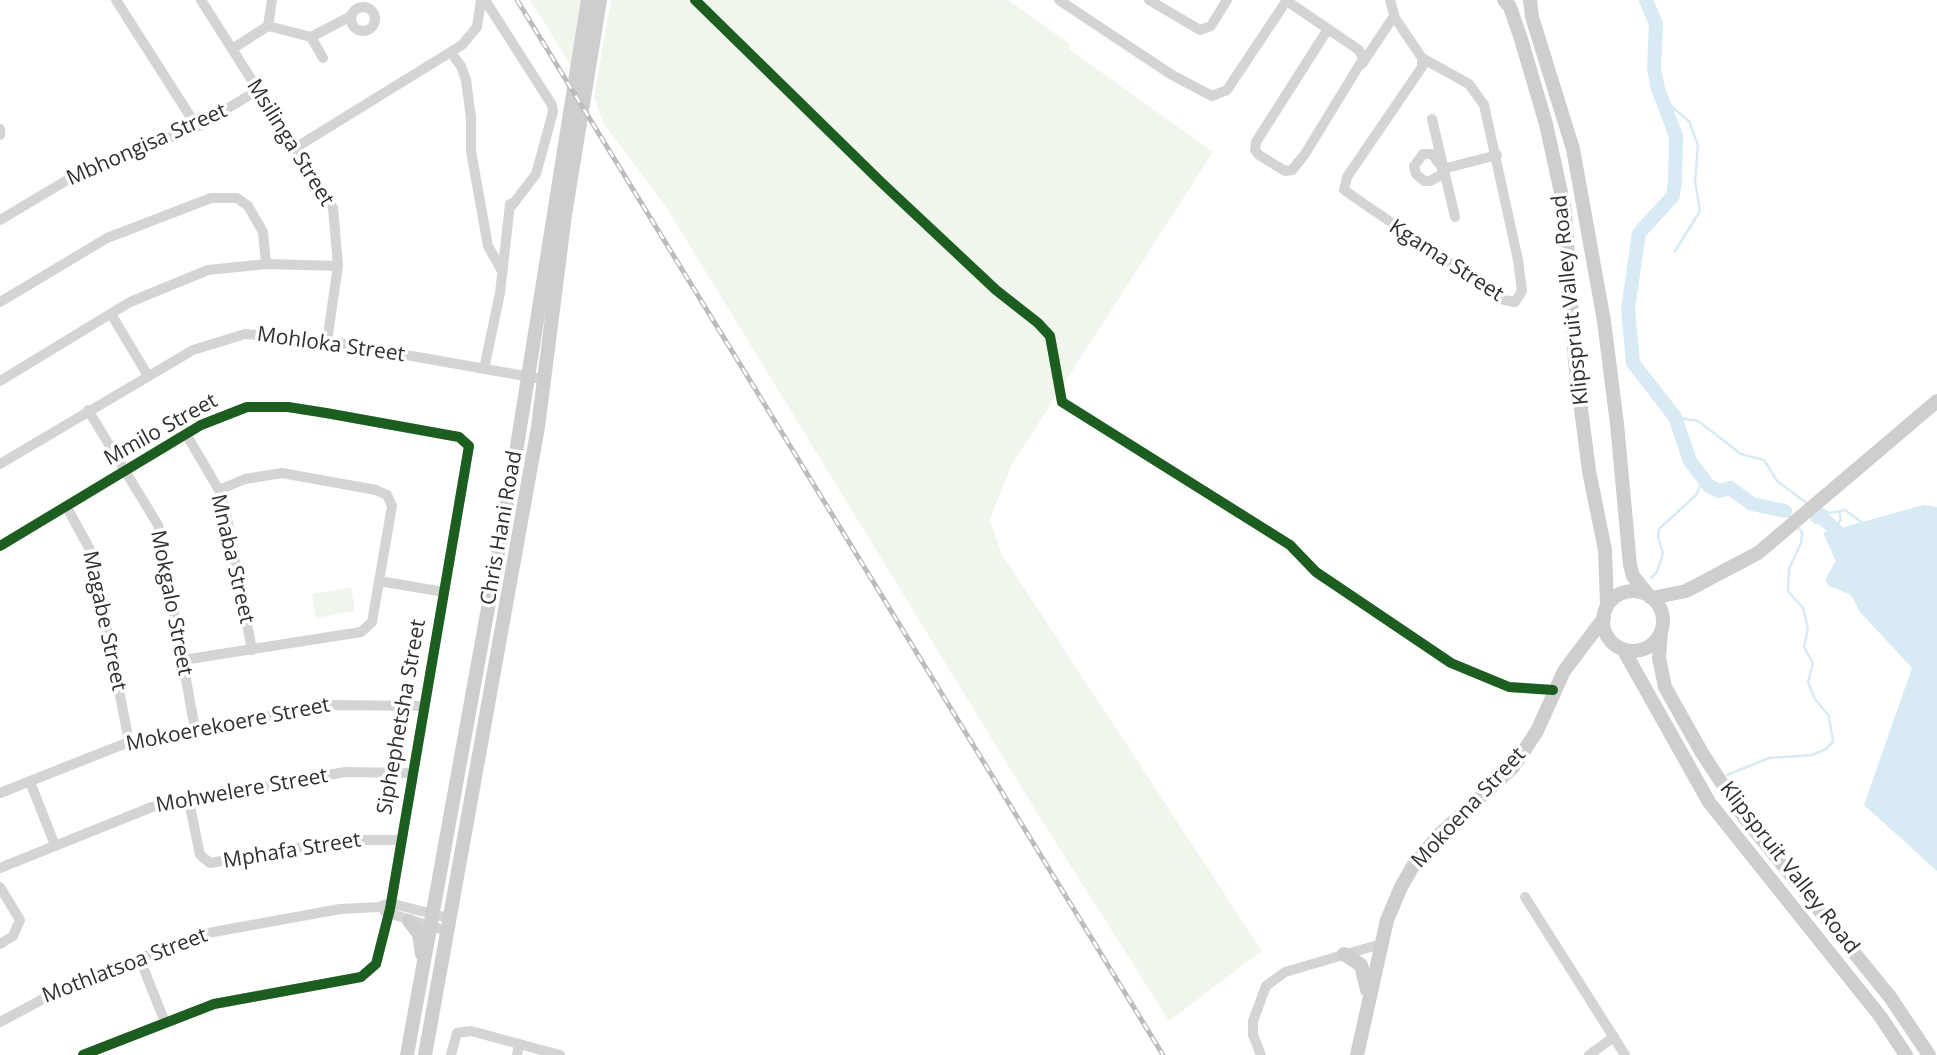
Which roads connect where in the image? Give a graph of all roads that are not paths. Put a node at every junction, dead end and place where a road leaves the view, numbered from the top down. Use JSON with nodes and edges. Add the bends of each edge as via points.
{"nodes":[{"id":1,"x":116,"y":0,"type":"edge"},
{"id":2,"x":201,"y":0,"type":"edge"},
{"id":3,"x":272,"y":0,"type":"edge"},
{"id":4,"x":483,"y":0,"type":"edge"},
{"id":5,"x":588,"y":0,"type":"edge"},
{"id":6,"x":600,"y":0,"type":"edge"},
{"id":7,"x":695,"y":0,"type":"edge"},
{"id":8,"x":1059,"y":0,"type":"edge"},
{"id":9,"x":1149,"y":0,"type":"edge"},
{"id":10,"x":1227,"y":0,"type":"edge"},
{"id":11,"x":1287,"y":0,"type":"edge"},
{"id":12,"x":1390,"y":0,"type":"edge"},
{"id":13,"x":1504,"y":0,"type":"edge"},
{"id":14,"x":1530,"y":0,"type":"edge"},
{"id":15,"x":351,"y":16,"type":"dead end"},
{"id":16,"x":1394,"y":16,"type":"junction"},
{"id":17,"x":268,"y":26,"type":"junction"},
{"id":18,"x":1328,"y":29,"type":"junction"},
{"id":19,"x":311,"y":37,"type":"junction"},
{"id":20,"x":232,"y":49,"type":"junction"},
{"id":21,"x":451,"y":53,"type":"junction"},
{"id":22,"x":323,"y":58,"type":"dead end"},
{"id":23,"x":1422,"y":58,"type":"junction"},
{"id":24,"x":1362,"y":64,"type":"junction"},
{"id":25,"x":582,"y":73,"type":"junction"},
{"id":26,"x":258,"y":90,"type":"junction"},
{"id":27,"x":1432,"y":119,"type":"dead end"},
{"id":28,"x":197,"y":127,"type":"junction"},
{"id":29,"x":0,"y":129,"type":"edge"},
{"id":30,"x":0,"y":135,"type":"edge"},
{"id":31,"x":295,"y":148,"type":"junction"},
{"id":32,"x":569,"y":154,"type":"junction"},
{"id":33,"x":1497,"y":155,"type":"junction"},
{"id":34,"x":1443,"y":169,"type":"junction"},
{"id":35,"x":1455,"y":217,"type":"dead end"},
{"id":36,"x":0,"y":220,"type":"edge"},
{"id":37,"x":267,"y":264,"type":"junction"},
{"id":38,"x":338,"y":266,"type":"junction"},
{"id":39,"x":502,"y":271,"type":"junction"},
{"id":40,"x":0,"y":302,"type":"edge"},
{"id":41,"x":111,"y":314,"type":"junction"},
{"id":42,"x":327,"y":341,"type":"junction"},
{"id":43,"x":484,"y":369,"type":"junction"},
{"id":44,"x":148,"y":374,"type":"junction"},
{"id":45,"x":527,"y":377,"type":"junction"},
{"id":46,"x":542,"y":379,"type":"junction"},
{"id":47,"x":0,"y":381,"type":"edge"},
{"id":48,"x":1937,"y":401,"type":"edge"},
{"id":49,"x":88,"y":410,"type":"junction"},
{"id":50,"x":186,"y":434,"type":"junction"},
{"id":51,"x":469,"y":456,"type":"joint"},
{"id":52,"x":0,"y":464,"type":"edge"},
{"id":53,"x":126,"y":470,"type":"junction"},
{"id":54,"x":219,"y":490,"type":"junction"},
{"id":55,"x":66,"y":506,"type":"junction"},
{"id":56,"x":0,"y":546,"type":"edge"},
{"id":57,"x":379,"y":581,"type":"junction"},
{"id":58,"x":1686,"y":591,"type":"junction"},
{"id":59,"x":444,"y":592,"type":"junction"},
{"id":60,"x":1651,"y":597,"type":"junction"},
{"id":61,"x":1606,"y":612,"type":"junction"},
{"id":62,"x":1662,"y":628,"type":"junction"},
{"id":63,"x":1619,"y":647,"type":"junction"},
{"id":64,"x":252,"y":649,"type":"junction"},
{"id":65,"x":1580,"y":650,"type":"junction"},
{"id":66,"x":183,"y":660,"type":"junction"},
{"id":67,"x":1553,"y":690,"type":"junction"},
{"id":68,"x":424,"y":706,"type":"junction"},
{"id":69,"x":195,"y":729,"type":"junction"},
{"id":70,"x":129,"y":742,"type":"junction"},
{"id":71,"x":412,"y":773,"type":"junction"},
{"id":72,"x":30,"y":782,"type":"junction"},
{"id":73,"x":0,"y":793,"type":"edge"},
{"id":74,"x":189,"y":801,"type":"junction"},
{"id":75,"x":400,"y":840,"type":"junction"},
{"id":76,"x":55,"y":845,"type":"junction"},
{"id":77,"x":0,"y":868,"type":"edge"},
{"id":78,"x":0,"y":887,"type":"edge"},
{"id":79,"x":1525,"y":897,"type":"dead end"},
{"id":80,"x":389,"y":909,"type":"junction"},
{"id":81,"x":409,"y":920,"type":"junction"},
{"id":82,"x":432,"y":921,"type":"junction"},
{"id":83,"x":448,"y":924,"type":"junction"},
{"id":84,"x":0,"y":944,"type":"edge"},
{"id":85,"x":1381,"y":944,"type":"junction"},
{"id":86,"x":1344,"y":954,"type":"junction"},
{"id":87,"x":139,"y":957,"type":"junction"},
{"id":88,"x":423,"y":966,"type":"junction"},
{"id":89,"x":1368,"y":1005,"type":"junction"},
{"id":90,"x":0,"y":1021,"type":"edge"},
{"id":91,"x":165,"y":1022,"type":"junction"},
{"id":92,"x":1614,"y":1037,"type":"junction"},
{"id":93,"x":519,"y":1044,"type":"junction"},
{"id":94,"x":83,"y":1055,"type":"edge"},
{"id":95,"x":407,"y":1055,"type":"edge"},
{"id":96,"x":425,"y":1055,"type":"edge"},
{"id":97,"x":451,"y":1055,"type":"edge"},
{"id":98,"x":517,"y":1055,"type":"edge"},
{"id":99,"x":560,"y":1055,"type":"edge"},
{"id":100,"x":1261,"y":1055,"type":"edge"},
{"id":101,"x":1357,"y":1055,"type":"edge"},
{"id":102,"x":1589,"y":1055,"type":"edge"},
{"id":103,"x":1625,"y":1055,"type":"edge"},
{"id":104,"x":1906,"y":1055,"type":"edge"},
{"id":105,"x":1929,"y":1055,"type":"edge"}],
"edges":[{"from":1,"to":28,"type":"street"},
{"from":2,"to":20,"type":"street","name":"Msilinga Street"},
{"from":3,"to":17,"type":"street"},
{"from":4,"to":21,"type":"street","via":[[472,35]]},
{"from":4,"to":39,"type":"street","via":[[553,112],[536,174],[510,204]]},
{"from":5,"to":25,"type":"main road","name":"Chris Hani Road"},
{"from":6,"to":25,"type":"main road","name":"Chris Hani Road"},
{"from":7,"to":67,"type":"street","via":[[882,183],[1050,336],[1062,402],[1290,545],[1316,572],[1451,663],[1509,687]]},
{"from":8,"to":11,"type":"street","via":[[1212,96],[1227,90]]},
{"from":9,"to":10,"type":"street","via":[[1189,26],[1206,30]]},
{"from":11,"to":18,"type":"street"},
{"from":12,"to":16,"type":"street","name":"Kgama Street"},
{"from":13,"to":61,"type":"main road","name":"Klipspruit Valley Road","via":[[1521,39],[1546,124],[1565,211],[1575,362],[1605,550]]},
{"from":14,"to":60,"type":"main road","name":"Klipspruit Valley Road","via":[[1573,149],[1604,321],[1630,565],[1633,576]]},
{"from":15,"to":19,"type":"street"},
{"from":16,"to":23,"type":"street","name":"Kgama Street"},
{"from":16,"to":24,"type":"street"},
{"from":17,"to":19,"type":"street"},
{"from":17,"to":20,"type":"street"},
{"from":18,"to":24,"type":"street","via":[[1359,50]]},
{"from":18,"to":24,"type":"street","via":[[1256,142],[1256,153],[1278,168],[1292,170]]},
{"from":19,"to":22,"type":"street"},
{"from":20,"to":26,"type":"street","name":"Msilinga Street"},
{"from":21,"to":31,"type":"street"},
{"from":21,"to":39,"type":"street","via":[[466,80],[471,151],[488,246]]},
{"from":23,"to":33,"type":"street","name":"Kgama Street","via":[[1460,77],[1476,91],[1484,104]]},
{"from":23,"to":33,"type":"street","name":"Kgama Street","via":[[1422,67],[1347,177],[1344,190],[1513,302],[1521,296],[1520,280]]},
{"from":25,"to":32,"type":"main road","name":"Chris Hani Road"},
{"from":26,"to":28,"type":"street","name":"Mbhongisa Street"},
{"from":26,"to":31,"type":"street","name":"Msilinga Street"},
{"from":27,"to":34,"type":"street"},
{"from":28,"to":36,"type":"street","name":"Mbhongisa Street","via":[[84,170]]},
{"from":29,"to":30,"type":"street"},
{"from":31,"to":38,"type":"street","name":"Msilinga Street","via":[[333,208]]},
{"from":32,"to":45,"type":"main road","name":"Chris Hani Road"},
{"from":32,"to":46,"type":"main road","name":"Chris Hani Road"},
{"from":33,"to":34,"type":"street"},
{"from":34,"to":35,"type":"street"},
{"from":37,"to":38,"type":"street"},
{"from":37,"to":40,"type":"street","via":[[263,232],[248,206],[237,198],[211,198],[107,238]]},
{"from":37,"to":41,"type":"street","via":[[208,270],[152,291]]},
{"from":38,"to":42,"type":"street","name":"Msilinga Street"},
{"from":39,"to":43,"type":"street"},
{"from":41,"to":44,"type":"street"},
{"from":41,"to":47,"type":"street"},
{"from":42,"to":43,"type":"street","name":"Mohloka Street"},
{"from":42,"to":44,"type":"street","name":"Mohloka Street","via":[[262,334],[228,337]]},
{"from":43,"to":45,"type":"street","name":"Mohloka Street"},
{"from":44,"to":49,"type":"street","name":"Mohloka Street"},
{"from":45,"to":46,"type":"street","name":"Mohloka Street"},
{"from":45,"to":82,"type":"main road","name":"Chris Hani Road"},
{"from":46,"to":83,"type":"main road","name":"Chris Hani Road","via":[[533,457]]},
{"from":48,"to":58,"type":"main road","via":[[1773,542]]},
{"from":49,"to":52,"type":"street","name":"Mohloka Street"},
{"from":49,"to":53,"type":"street","name":"Mokgalo Street"},
{"from":50,"to":51,"type":"street","name":"Mmilo Street","via":[[220,415],[247,407],[288,407],[459,437],[469,446]]},
{"from":50,"to":53,"type":"street","name":"Mmilo Street"},
{"from":50,"to":54,"type":"street","name":"Mnaba Street"},
{"from":51,"to":59,"type":"street","name":"Siphephetsha Street"},
{"from":53,"to":55,"type":"street","name":"Mmilo Street"},
{"from":53,"to":66,"type":"street","name":"Mokgalo Street","via":[[160,533]]},
{"from":54,"to":57,"type":"street","via":[[245,479],[282,473],[387,495],[392,506]]},
{"from":54,"to":64,"type":"street","name":"Mnaba Street"},
{"from":55,"to":56,"type":"street","name":"Mmilo Street"},
{"from":55,"to":70,"type":"street","name":"Magabe Street","via":[[93,555]]},
{"from":57,"to":59,"type":"street"},
{"from":57,"to":64,"type":"street","via":[[372,622],[365,631]]},
{"from":58,"to":60,"type":"main road"},
{"from":58,"to":62,"type":"main road"},
{"from":59,"to":68,"type":"street","name":"Siphephetsha Street"},
{"from":60,"to":61,"type":"main road","via":[[1629,592],[1620,595]]},
{"from":60,"to":62,"type":"main road","via":[[1660,607]]},
{"from":61,"to":63,"type":"main road","via":[[1606,633]]},
{"from":61,"to":65,"type":"main road","name":"Mokoena Street"},
{"from":62,"to":63,"type":"main road","via":[[1645,649]]},
{"from":62,"to":105,"type":"main road","name":"Klipspruit Valley Road","via":[[1659,658],[1665,687],[1702,753],[1744,817],[1890,997]]},
{"from":63,"to":65,"type":"main road","via":[[1604,644]]},
{"from":63,"to":104,"type":"main road","name":"Klipspruit Valley Road","via":[[1709,802],[1881,1016]]},
{"from":64,"to":66,"type":"street"},
{"from":65,"to":67,"type":"main road","name":"Mokoena Street"},
{"from":66,"to":69,"type":"street","name":"Mokgalo Street"},
{"from":67,"to":85,"type":"main road","name":"Mokoena Street","via":[[1536,731],[1513,767],[1413,866]]},
{"from":68,"to":69,"type":"street","name":"Mokoerekoere Street","via":[[330,705]]},
{"from":68,"to":71,"type":"street","name":"Siphephetsha Street"},
{"from":69,"to":70,"type":"street","name":"Mokoerekoere Street"},
{"from":70,"to":72,"type":"street","name":"Mokoerekoere Street"},
{"from":71,"to":74,"type":"street","name":"Mohwelere Street","via":[[345,772]]},
{"from":71,"to":75,"type":"street","name":"Siphephetsha Street"},
{"from":72,"to":73,"type":"street","name":"Mokoerekoere Street"},
{"from":72,"to":76,"type":"street"},
{"from":74,"to":75,"type":"street","name":"Mphafa Street","via":[[200,856],[210,863],[344,840]]},
{"from":74,"to":76,"type":"street","name":"Mohwelere Street","via":[[152,807]]},
{"from":75,"to":80,"type":"street","name":"Siphephetsha Street"},
{"from":76,"to":77,"type":"street","name":"Mohwelere Street"},
{"from":78,"to":84,"type":"street","via":[[20,920],[13,936]]},
{"from":79,"to":92,"type":"street"},
{"from":80,"to":81,"type":"street"},
{"from":80,"to":82,"type":"street"},
{"from":80,"to":87,"type":"street","name":"Mothlatsoa Street","via":[[340,909],[208,933]]},
{"from":80,"to":91,"type":"street","name":"Siphephetsha Street","via":[[379,960],[371,971],[229,1000]]},
{"from":81,"to":82,"type":"street"},
{"from":81,"to":88,"type":"main road","via":[[420,938]]},
{"from":82,"to":83,"type":"street"},
{"from":82,"to":88,"type":"main road","name":"Chris Hani Road"},
{"from":83,"to":96,"type":"main road","name":"Chris Hani Road"},
{"from":85,"to":86,"type":"street"},
{"from":85,"to":89,"type":"main road","name":"Mokoena Street"},
{"from":86,"to":89,"type":"main road","via":[[1363,967]]},
{"from":86,"to":100,"type":"street","via":[[1285,972],[1266,985],[1253,1021]]},
{"from":87,"to":90,"type":"street","name":"Mothlatsoa Street","via":[[52,991]]},
{"from":87,"to":91,"type":"street"},
{"from":88,"to":95,"type":"main road","name":"Chris Hani Road"},
{"from":89,"to":101,"type":"main road","name":"Mokoena Street"},
{"from":91,"to":94,"type":"street"},
{"from":92,"to":102,"type":"street"},
{"from":92,"to":103,"type":"street"},
{"from":93,"to":97,"type":"street","via":[[471,1031],[457,1033]]},
{"from":93,"to":98,"type":"street"},
{"from":93,"to":99,"type":"street"}]}
